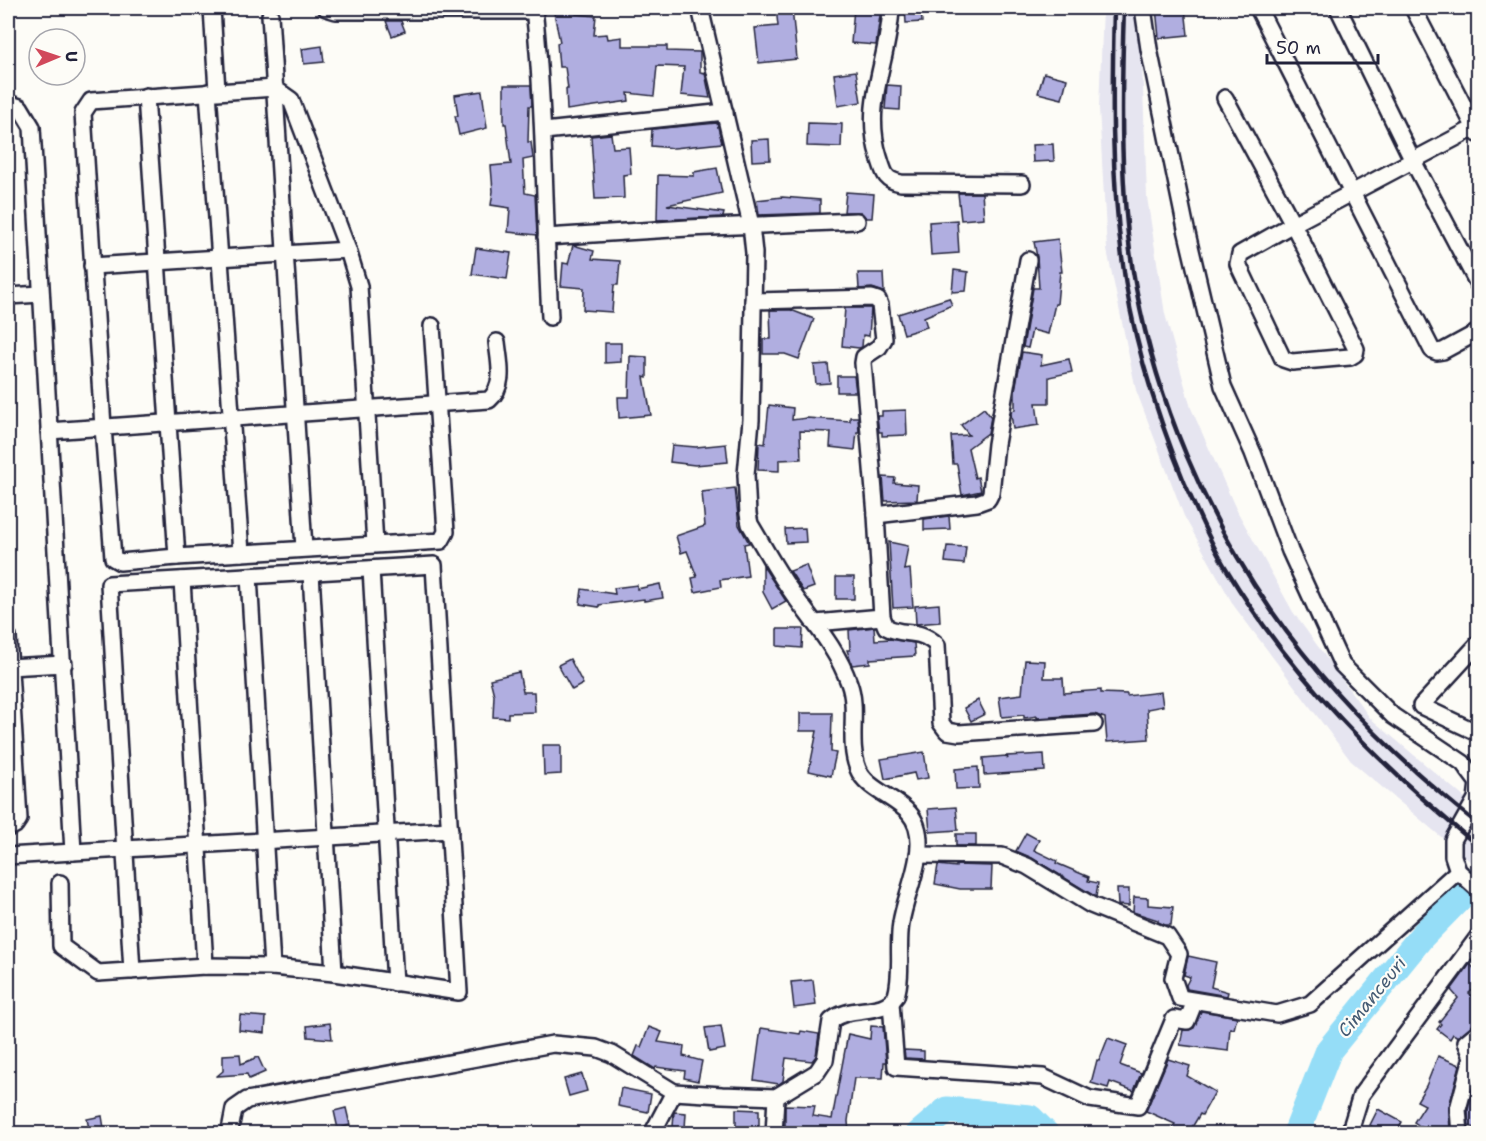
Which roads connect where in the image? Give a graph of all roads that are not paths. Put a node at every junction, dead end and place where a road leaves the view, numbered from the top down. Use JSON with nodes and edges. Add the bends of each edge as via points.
{"nodes":[{"id":1,"x":212,"y":8,"type":"edge"},
{"id":2,"x":326,"y":8,"type":"edge"},
{"id":3,"x":700,"y":8,"type":"edge"},
{"id":4,"x":891,"y":8,"type":"edge"},
{"id":5,"x":1143,"y":8,"type":"edge"},
{"id":6,"x":1257,"y":8,"type":"edge"},
{"id":7,"x":1338,"y":8,"type":"edge"},
{"id":8,"x":1413,"y":8,"type":"edge"},
{"id":9,"x":534,"y":9,"type":"edge"},
{"id":10,"x":270,"y":15,"type":"dead end"},
{"id":11,"x":274,"y":88,"type":"junction"},
{"id":12,"x":213,"y":92,"type":"junction"},
{"id":13,"x":146,"y":96,"type":"junction"},
{"id":14,"x":1225,"y":98,"type":"dead end"},
{"id":15,"x":8,"y":103,"type":"edge"},
{"id":16,"x":726,"y":112,"type":"junction"},
{"id":17,"x":1477,"y":129,"type":"edge"},
{"id":18,"x":544,"y":131,"type":"junction"},
{"id":19,"x":1413,"y":161,"type":"junction"},
{"id":20,"x":1022,"y":184,"type":"dead end"},
{"id":21,"x":1352,"y":193,"type":"junction"},
{"id":22,"x":857,"y":221,"type":"dead end"},
{"id":23,"x":1293,"y":224,"type":"junction"},
{"id":24,"x":751,"y":225,"type":"junction"},
{"id":25,"x":546,"y":237,"type":"junction"},
{"id":26,"x":348,"y":250,"type":"junction"},
{"id":27,"x":285,"y":254,"type":"junction"},
{"id":28,"x":220,"y":258,"type":"junction"},
{"id":29,"x":1028,"y":260,"type":"dead end"},
{"id":30,"x":157,"y":262,"type":"junction"},
{"id":31,"x":92,"y":266,"type":"junction"},
{"id":32,"x":1479,"y":284,"type":"edge"},
{"id":33,"x":41,"y":294,"type":"junction"},
{"id":34,"x":8,"y":296,"type":"edge"},
{"id":35,"x":753,"y":301,"type":"junction"},
{"id":36,"x":550,"y":317,"type":"dead end"},
{"id":37,"x":432,"y":326,"type":"dead end"},
{"id":38,"x":1479,"y":332,"type":"edge"},
{"id":39,"x":497,"y":342,"type":"dead end"},
{"id":40,"x":437,"y":403,"type":"junction"},
{"id":41,"x":366,"y":408,"type":"junction"},
{"id":42,"x":295,"y":413,"type":"junction"},
{"id":43,"x":231,"y":418,"type":"junction"},
{"id":44,"x":168,"y":422,"type":"junction"},
{"id":45,"x":103,"y":427,"type":"junction"},
{"id":46,"x":49,"y":431,"type":"junction"},
{"id":47,"x":876,"y":515,"type":"junction"},
{"id":48,"x":375,"y":544,"type":"junction"},
{"id":49,"x":303,"y":548,"type":"junction"},
{"id":50,"x":241,"y":553,"type":"junction"},
{"id":51,"x":177,"y":557,"type":"junction"},
{"id":52,"x":371,"y":569,"type":"junction"},
{"id":53,"x":311,"y":573,"type":"junction"},
{"id":54,"x":249,"y":576,"type":"junction"},
{"id":55,"x":182,"y":580,"type":"junction"},
{"id":56,"x":882,"y":617,"type":"junction"},
{"id":57,"x":816,"y":623,"type":"junction"},
{"id":58,"x":8,"y":637,"type":"edge"},
{"id":59,"x":1479,"y":644,"type":"edge"},
{"id":60,"x":64,"y":664,"type":"junction"},
{"id":61,"x":8,"y":667,"type":"edge"},
{"id":62,"x":1094,"y":724,"type":"dead end"},
{"id":63,"x":1479,"y":733,"type":"edge"},
{"id":64,"x":8,"y":828,"type":"edge"},
{"id":65,"x":450,"y":830,"type":"junction"},
{"id":66,"x":386,"y":834,"type":"junction"},
{"id":67,"x":326,"y":837,"type":"junction"},
{"id":68,"x":265,"y":841,"type":"junction"},
{"id":69,"x":198,"y":845,"type":"junction"},
{"id":70,"x":125,"y":849,"type":"junction"},
{"id":71,"x":73,"y":852,"type":"junction"},
{"id":72,"x":918,"y":855,"type":"junction"},
{"id":73,"x":8,"y":856,"type":"edge"},
{"id":74,"x":1458,"y":871,"type":"junction"},
{"id":75,"x":60,"y":883,"type":"dead end"},
{"id":76,"x":1479,"y":889,"type":"edge"},
{"id":77,"x":1479,"y":937,"type":"edge"},
{"id":78,"x":1473,"y":957,"type":"edge"},
{"id":79,"x":205,"y":966,"type":"junction"},
{"id":80,"x":272,"y":967,"type":"junction"},
{"id":81,"x":132,"y":971,"type":"junction"},
{"id":82,"x":334,"y":973,"type":"junction"},
{"id":83,"x":395,"y":983,"type":"junction"},
{"id":84,"x":1194,"y":1001,"type":"junction"},
{"id":85,"x":891,"y":1003,"type":"junction"},
{"id":86,"x":1479,"y":1032,"type":"edge"},
{"id":87,"x":674,"y":1092,"type":"junction"},
{"id":88,"x":776,"y":1097,"type":"junction"},
{"id":89,"x":232,"y":1134,"type":"edge"},
{"id":90,"x":652,"y":1134,"type":"edge"},
{"id":91,"x":774,"y":1134,"type":"edge"},
{"id":92,"x":1349,"y":1134,"type":"edge"},
{"id":93,"x":1460,"y":1134,"type":"edge"}],
"edges":[{"from":1,"to":12,"type":"street"},
{"from":2,"to":9,"type":"street"},
{"from":3,"to":16,"type":"street"},
{"from":4,"to":20,"type":"street","via":[[891,30],[873,105],[873,138],[885,175],[901,183]]},
{"from":5,"to":74,"type":"street","via":[[1179,195],[1223,386],[1290,551],[1342,665],[1393,716],[1463,763],[1478,783],[1476,799],[1453,840]]},
{"from":6,"to":21,"type":"street"},
{"from":7,"to":19,"type":"street"},
{"from":8,"to":17,"type":"street"},
{"from":9,"to":18,"type":"street"},
{"from":10,"to":11,"type":"street"},
{"from":11,"to":12,"type":"street"},
{"from":11,"to":26,"type":"street","via":[[291,100]]},
{"from":11,"to":27,"type":"street"},
{"from":12,"to":13,"type":"street"},
{"from":12,"to":28,"type":"street"},
{"from":13,"to":30,"type":"street"},
{"from":13,"to":31,"type":"street","via":[[91,101],[83,113]]},
{"from":14,"to":23,"type":"street"},
{"from":15,"to":33,"type":"street","via":[[20,106],[32,127]]},
{"from":16,"to":18,"type":"street"},
{"from":16,"to":24,"type":"street"},
{"from":17,"to":19,"type":"street"},
{"from":18,"to":25,"type":"street"},
{"from":19,"to":21,"type":"street"},
{"from":19,"to":32,"type":"street"},
{"from":21,"to":23,"type":"street"},
{"from":21,"to":38,"type":"street","via":[[1432,350],[1443,351]]},
{"from":22,"to":24,"type":"street"},
{"from":23,"to":23,"type":"street","via":[[1240,254],[1238,264],[1283,359],[1292,362],[1350,357],[1356,349]]},
{"from":24,"to":25,"type":"street"},
{"from":24,"to":35,"type":"street"},
{"from":25,"to":36,"type":"street"},
{"from":26,"to":27,"type":"street"},
{"from":26,"to":41,"type":"street","via":[[359,286]]},
{"from":27,"to":28,"type":"street"},
{"from":27,"to":42,"type":"street"},
{"from":28,"to":30,"type":"street"},
{"from":28,"to":43,"type":"street"},
{"from":29,"to":47,"type":"street","via":[[988,499]]},
{"from":30,"to":31,"type":"street"},
{"from":30,"to":44,"type":"street"},
{"from":31,"to":45,"type":"street"},
{"from":33,"to":34,"type":"street"},
{"from":33,"to":46,"type":"street"},
{"from":35,"to":47,"type":"street","via":[[878,300],[884,339],[862,363]]},
{"from":35,"to":57,"type":"street","via":[[748,514],[783,580]]},
{"from":37,"to":40,"type":"street"},
{"from":39,"to":40,"type":"street","via":[[500,383],[495,394],[489,400]]},
{"from":40,"to":41,"type":"street"},
{"from":40,"to":48,"type":"street","via":[[444,538]]},
{"from":41,"to":42,"type":"street"},
{"from":41,"to":48,"type":"street"},
{"from":42,"to":43,"type":"street"},
{"from":42,"to":49,"type":"street"},
{"from":43,"to":44,"type":"street"},
{"from":43,"to":50,"type":"street"},
{"from":44,"to":45,"type":"street"},
{"from":44,"to":51,"type":"street"},
{"from":45,"to":46,"type":"street"},
{"from":45,"to":51,"type":"street","via":[[113,558],[120,562]]},
{"from":46,"to":60,"type":"street"},
{"from":47,"to":56,"type":"street"},
{"from":48,"to":49,"type":"street"},
{"from":49,"to":50,"type":"street"},
{"from":50,"to":51,"type":"street"},
{"from":52,"to":53,"type":"street"},
{"from":52,"to":65,"type":"street","via":[[434,566]]},
{"from":52,"to":66,"type":"street"},
{"from":53,"to":54,"type":"street"},
{"from":53,"to":67,"type":"street"},
{"from":54,"to":55,"type":"street"},
{"from":54,"to":68,"type":"street"},
{"from":55,"to":69,"type":"street"},
{"from":55,"to":70,"type":"street","via":[[109,584]]},
{"from":56,"to":57,"type":"street"},
{"from":56,"to":62,"type":"street","via":[[891,630],[916,632],[937,645],[942,723],[947,731]]},
{"from":57,"to":72,"type":"street","via":[[851,686],[857,767],[861,776],[909,814],[919,837]]},
{"from":58,"to":61,"type":"street"},
{"from":59,"to":63,"type":"street","via":[[1421,706]]},
{"from":60,"to":61,"type":"street"},
{"from":60,"to":71,"type":"street"},
{"from":61,"to":64,"type":"street","via":[[19,819]]},
{"from":65,"to":66,"type":"street"},
{"from":65,"to":83,"type":"street","via":[[459,992]]},
{"from":66,"to":67,"type":"street"},
{"from":66,"to":83,"type":"street"},
{"from":67,"to":68,"type":"street"},
{"from":67,"to":82,"type":"street"},
{"from":68,"to":69,"type":"street"},
{"from":68,"to":80,"type":"street"},
{"from":69,"to":70,"type":"street"},
{"from":69,"to":79,"type":"street"},
{"from":70,"to":71,"type":"street"},
{"from":70,"to":81,"type":"street"},
{"from":71,"to":73,"type":"street"},
{"from":72,"to":84,"type":"street","via":[[1002,856],[1027,866],[1091,905],[1167,936],[1179,954],[1173,978],[1180,998]]},
{"from":72,"to":85,"type":"street","via":[[901,925],[898,990]]},
{"from":74,"to":76,"type":"street"},
{"from":74,"to":84,"type":"street","via":[[1310,1004],[1276,1014]]},
{"from":75,"to":81,"type":"street","via":[[61,946],[98,973]]},
{"from":77,"to":78,"type":"street"},
{"from":78,"to":92,"type":"street","via":[[1361,1095]]},
{"from":79,"to":80,"type":"street"},
{"from":79,"to":81,"type":"street"},
{"from":80,"to":82,"type":"street"},
{"from":82,"to":83,"type":"street"},
{"from":84,"to":85,"type":"street","via":[[1187,1021],[1174,1019],[1138,1106],[1090,1098],[1043,1077],[896,1067]]},
{"from":85,"to":88,"type":"street","via":[[849,1011],[831,1020],[822,1066]]},
{"from":86,"to":93,"type":"street","via":[[1466,1042],[1472,1057],[1458,1109]]},
{"from":87,"to":88,"type":"street"},
{"from":87,"to":89,"type":"street","via":[[612,1054],[596,1048],[553,1044],[247,1100],[234,1109]]},
{"from":87,"to":90,"type":"street"},
{"from":88,"to":91,"type":"street"}]}
